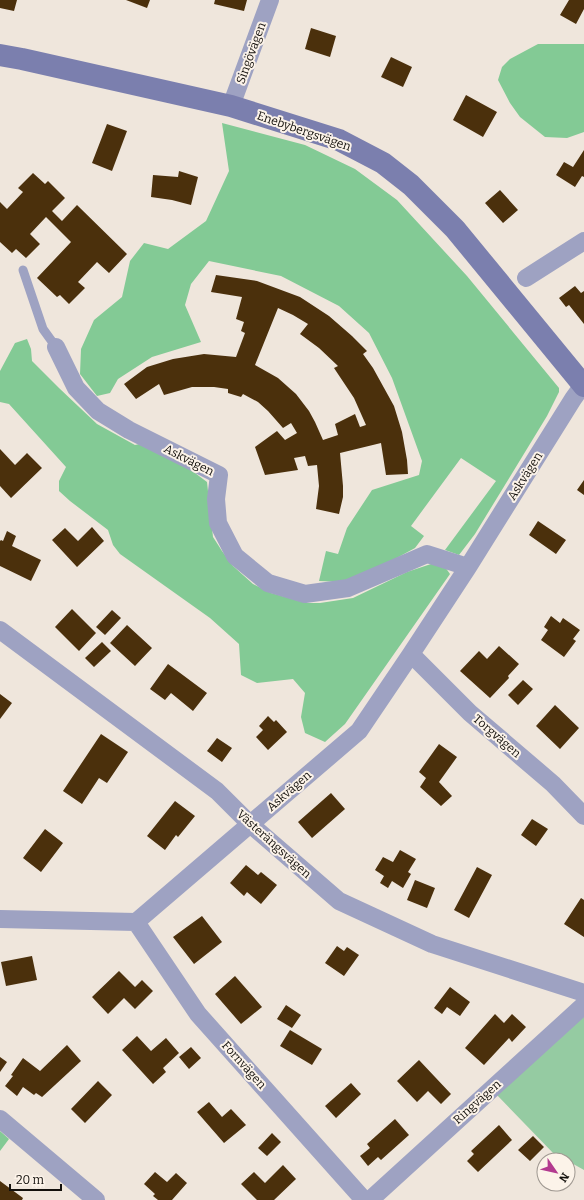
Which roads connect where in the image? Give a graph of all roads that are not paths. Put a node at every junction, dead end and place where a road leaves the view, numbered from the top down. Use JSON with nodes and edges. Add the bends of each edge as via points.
{"nodes":[{"id":1,"x":270,"y":0,"type":"edge"},
{"id":2,"x":0,"y":55,"type":"edge"},
{"id":3,"x":231,"y":106,"type":"junction"},
{"id":4,"x":584,"y":241,"type":"edge"},
{"id":5,"x":23,"y":270,"type":"dead end"},
{"id":6,"x":526,"y":278,"type":"dead end"},
{"id":7,"x":56,"y":347,"type":"joint"},
{"id":8,"x":584,"y":385,"type":"edge"},
{"id":9,"x":468,"y":567,"type":"junction"},
{"id":10,"x":0,"y":630,"type":"edge"},
{"id":11,"x":411,"y":654,"type":"junction"},
{"id":12,"x":584,"y":816,"type":"edge"},
{"id":13,"x":250,"y":824,"type":"junction"},
{"id":14,"x":0,"y":919,"type":"edge"},
{"id":15,"x":136,"y":922,"type":"junction"},
{"id":16,"x":584,"y":993,"type":"edge"},
{"id":17,"x":584,"y":1004,"type":"edge"},
{"id":18,"x":0,"y":1119,"type":"edge"},
{"id":19,"x":96,"y":1200,"type":"edge"},
{"id":20,"x":364,"y":1200,"type":"edge"},
{"id":21,"x":370,"y":1200,"type":"edge"}],
"edges":[{"from":1,"to":3,"type":"street","name":"Singövägen"},
{"from":2,"to":3,"type":"main road","name":"Enebybergsvägen"},
{"from":3,"to":8,"type":"main road","name":"Enebybergsvägen","via":[[339,140],[383,163],[411,185],[455,229]]},
{"from":4,"to":6,"type":"street"},
{"from":5,"to":7,"type":"lane","via":[[43,329]]},
{"from":7,"to":9,"type":"street","name":"Askvägen","via":[[76,388],[98,411],[129,430],[219,475],[216,499],[218,523],[235,556],[268,583],[305,594],[348,588],[427,554]]},
{"from":8,"to":9,"type":"street","name":"Askvägen"},
{"from":9,"to":11,"type":"street","name":"Askvägen"},
{"from":10,"to":13,"type":"street","name":"Västerängsvägen","via":[[218,790]]},
{"from":11,"to":12,"type":"street","name":"Torgvägen","via":[[470,713],[553,784]]},
{"from":11,"to":13,"type":"street","name":"Askvägen","via":[[359,731]]},
{"from":13,"to":15,"type":"street","name":"Askvägen"},
{"from":13,"to":16,"type":"street","name":"Västerängsvägen","via":[[339,901],[432,944]]},
{"from":14,"to":15,"type":"street"},
{"from":15,"to":20,"type":"street","name":"Fornvägen","via":[[198,1014]]},
{"from":17,"to":21,"type":"street","name":"Ringvägen"},
{"from":18,"to":19,"type":"street"}]}
